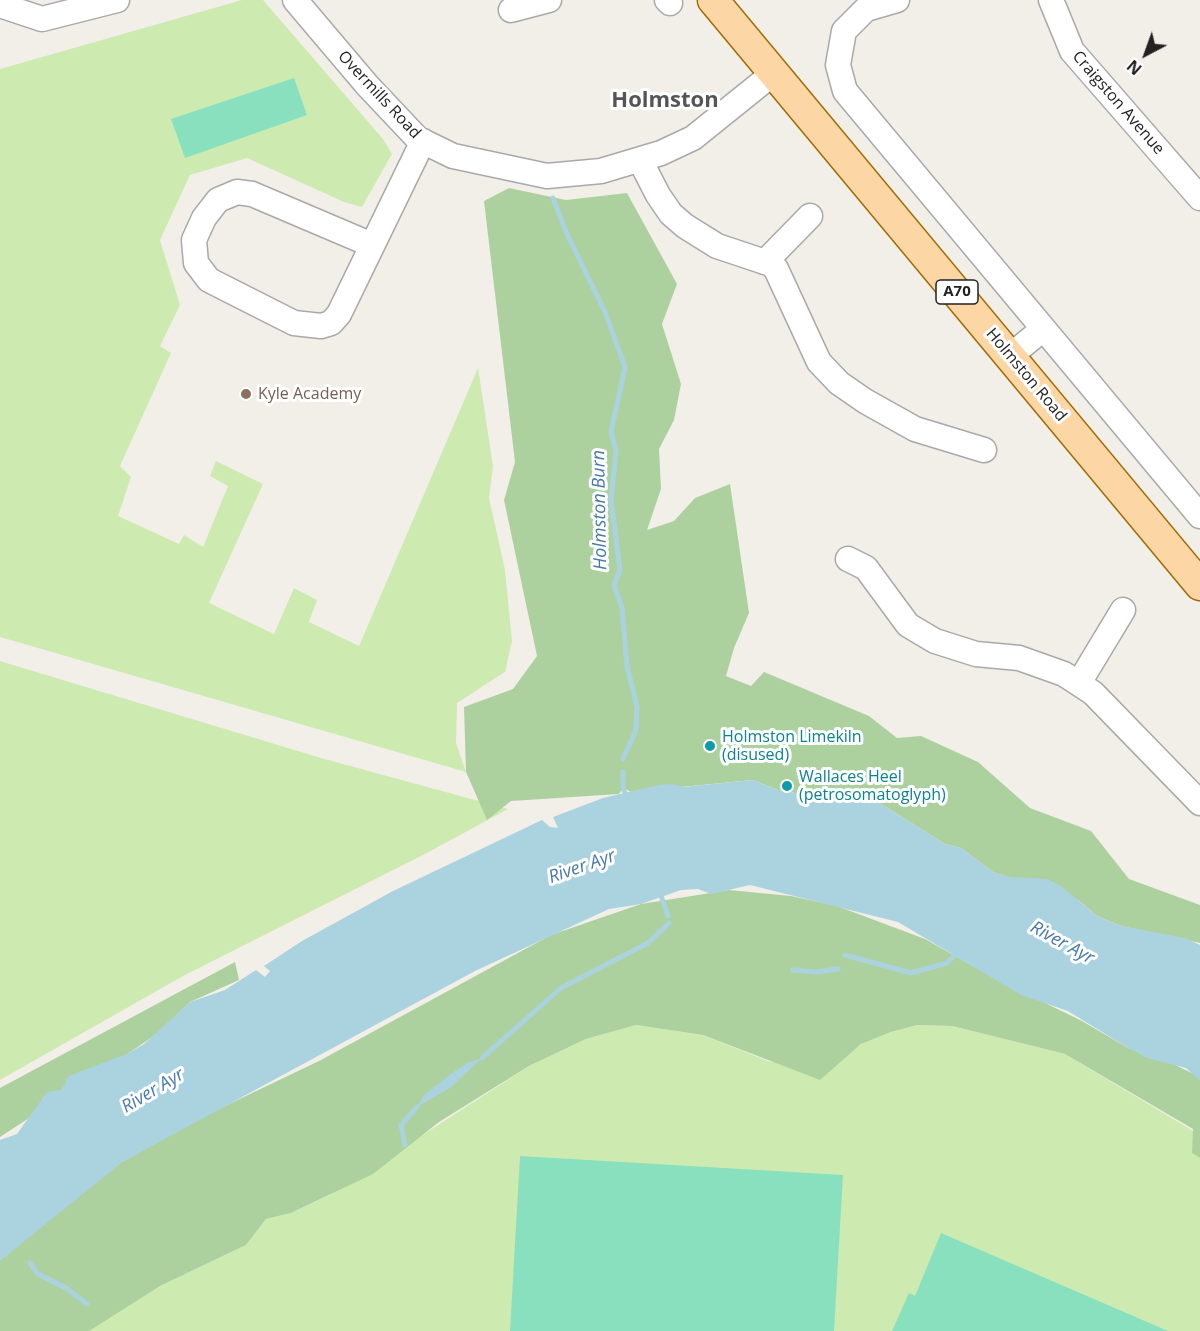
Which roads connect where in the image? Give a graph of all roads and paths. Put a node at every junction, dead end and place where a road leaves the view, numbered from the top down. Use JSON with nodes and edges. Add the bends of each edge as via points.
{"nodes":[{"id":1,"x":117,"y":0,"type":"edge"},
{"id":2,"x":295,"y":0,"type":"edge"},
{"id":3,"x":549,"y":0,"type":"edge"},
{"id":4,"x":713,"y":0,"type":"edge"},
{"id":5,"x":897,"y":0,"type":"edge"},
{"id":6,"x":1051,"y":0,"type":"edge"},
{"id":7,"x":0,"y":5,"type":"edge"},
{"id":8,"x":511,"y":10,"type":"dead end"},
{"id":9,"x":775,"y":72,"type":"junction"},
{"id":10,"x":423,"y":141,"type":"junction"},
{"id":11,"x":640,"y":160,"type":"junction"},
{"id":12,"x":1200,"y":198,"type":"edge"},
{"id":13,"x":810,"y":216,"type":"dead end"},
{"id":14,"x":372,"y":244,"type":"junction"},
{"id":15,"x":765,"y":262,"type":"junction"},
{"id":16,"x":1043,"y":329,"type":"junction"},
{"id":17,"x":1010,"y":356,"type":"junction"},
{"id":18,"x":984,"y":450,"type":"dead end"},
{"id":19,"x":1200,"y":516,"type":"edge"},
{"id":20,"x":848,"y":559,"type":"dead end"},
{"id":21,"x":1200,"y":585,"type":"edge"},
{"id":22,"x":1123,"y":610,"type":"dead end"},
{"id":23,"x":1078,"y":683,"type":"junction"},
{"id":24,"x":1200,"y":803,"type":"edge"}],
"edges":[{"from":1,"to":7,"type":"street","via":[[42,19]]},
{"from":2,"to":10,"type":"street","name":"Overmills Road","via":[[400,122]]},
{"from":3,"to":8,"type":"street"},
{"from":4,"to":9,"type":"main road","name":"Holmston Road","number":"A70"},
{"from":5,"to":16,"type":"street","via":[[866,9],[844,31],[838,65],[845,92]]},
{"from":6,"to":12,"type":"street","name":"Craigston Avenue","via":[[1072,51]]},
{"from":9,"to":11,"type":"street","name":"Overmills Road","via":[[693,138]]},
{"from":9,"to":17,"type":"main road","name":"Holmston Road","number":"A70"},
{"from":10,"to":11,"type":"street","name":"Overmills Road","via":[[453,156],[547,176],[601,171]]},
{"from":10,"to":14,"type":"street"},
{"from":11,"to":15,"type":"street","via":[[658,195],[685,226],[717,246]]},
{"from":13,"to":15,"type":"street"},
{"from":14,"to":14,"type":"street","via":[[339,314],[331,323],[321,326],[294,323],[209,280],[196,263],[194,240],[218,200],[237,192],[252,194]]},
{"from":15,"to":18,"type":"street","via":[[776,269],[819,362],[839,383],[915,429]]},
{"from":16,"to":17,"type":"street"},
{"from":16,"to":19,"type":"street"},
{"from":17,"to":21,"type":"main road","name":"Holmston Road","number":"A70"},
{"from":20,"to":23,"type":"street","via":[[866,568],[908,625],[935,641],[976,654],[1019,658]]},
{"from":22,"to":23,"type":"street"},
{"from":23,"to":24,"type":"street","via":[[1093,693]]}]}
